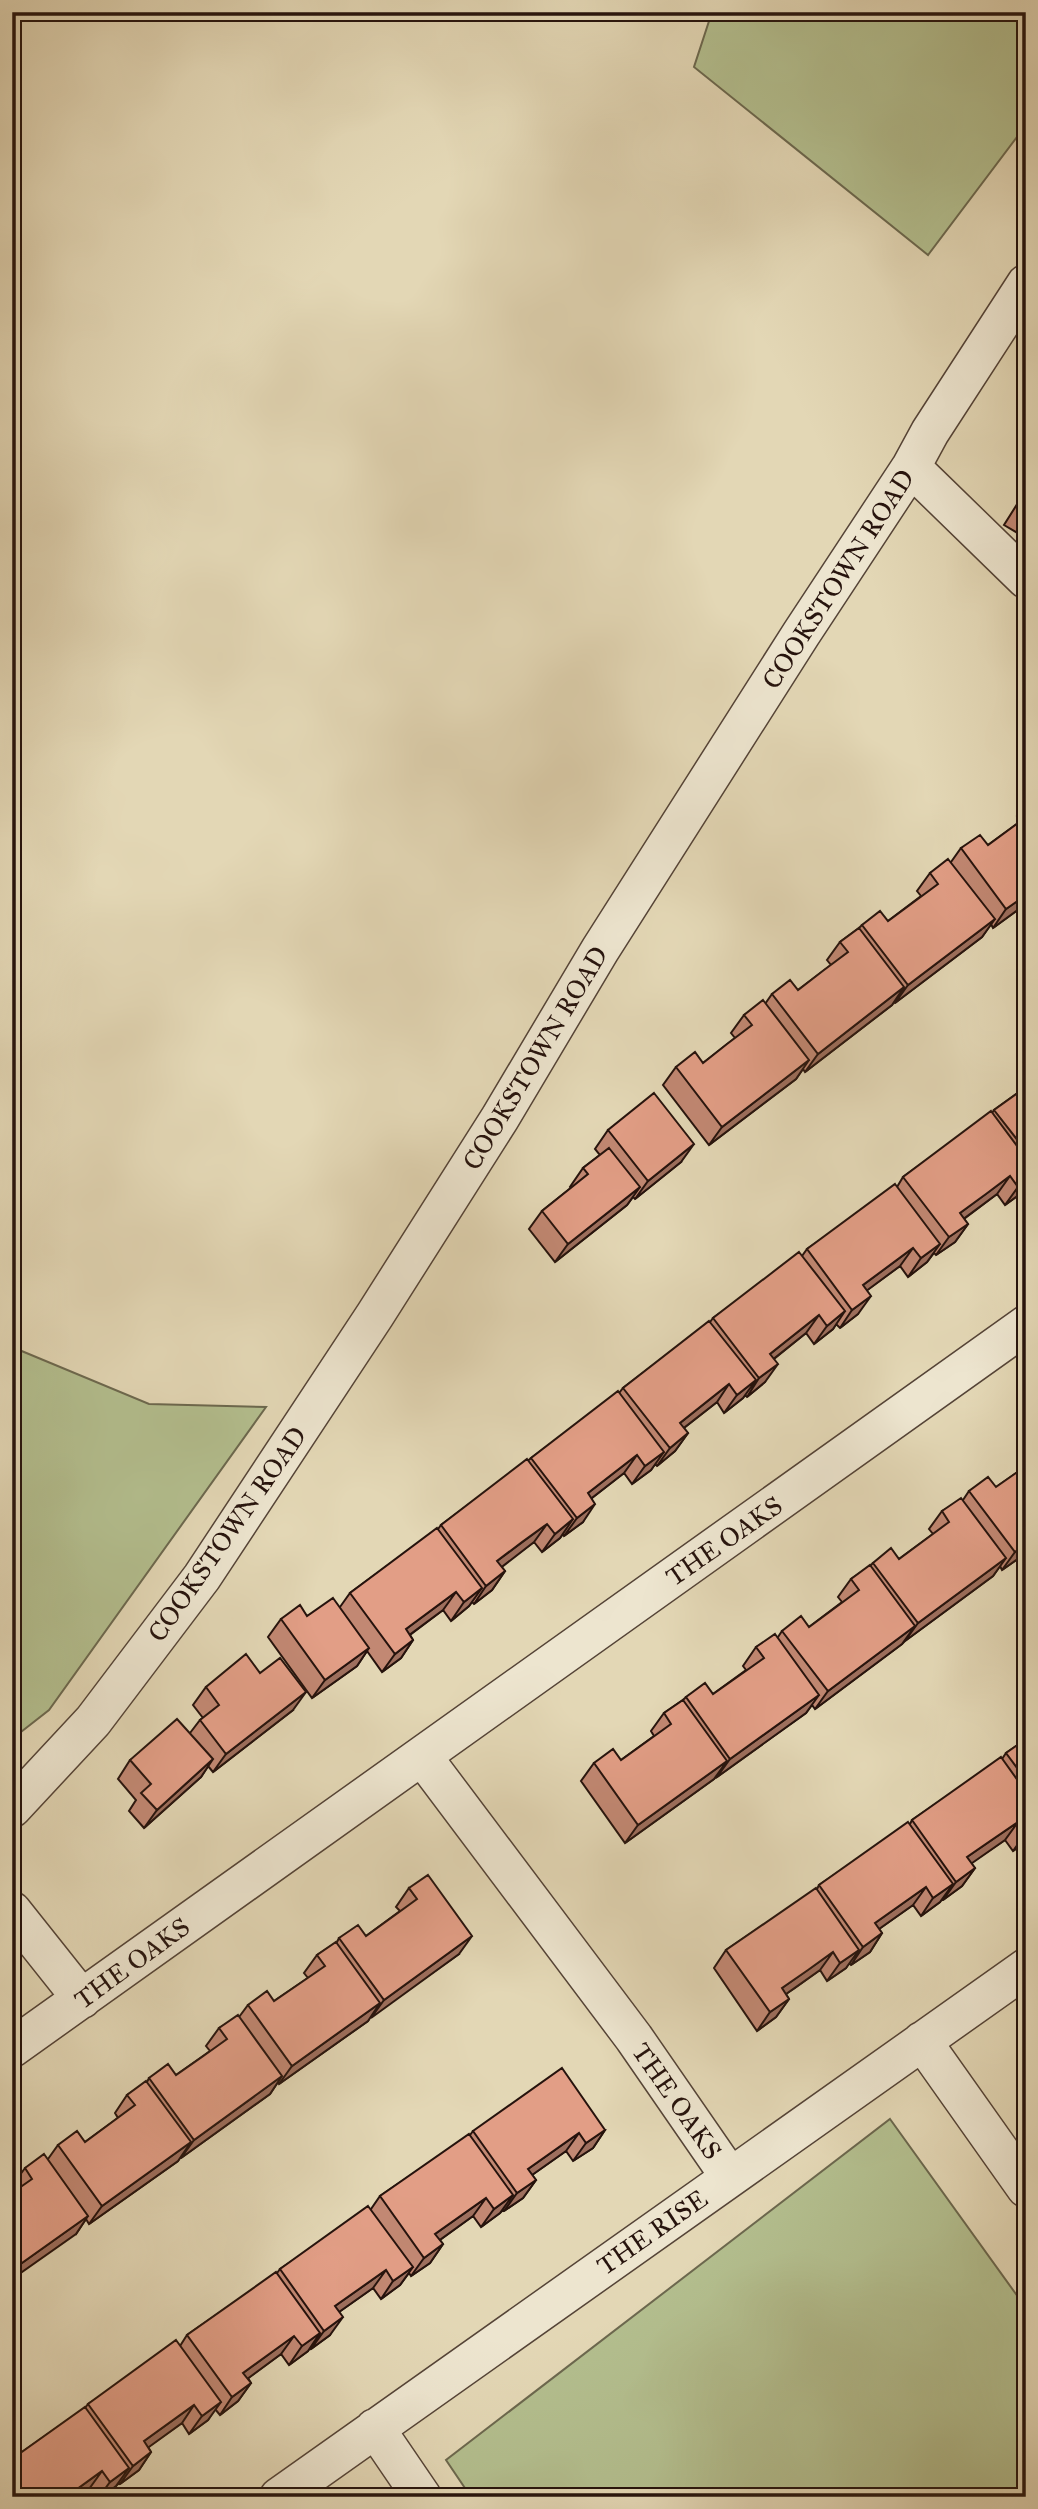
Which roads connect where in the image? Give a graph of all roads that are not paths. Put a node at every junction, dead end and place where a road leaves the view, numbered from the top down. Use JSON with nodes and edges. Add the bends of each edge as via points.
{"nodes":[{"id":1,"x":1026,"y":284,"type":"edge"},
{"id":2,"x":911,"y":467,"type":"junction"},
{"id":3,"x":1026,"y":579,"type":"edge"},
{"id":4,"x":1026,"y":1325,"type":"edge"},
{"id":5,"x":422,"y":1756,"type":"junction"},
{"id":6,"x":12,"y":1808,"type":"edge"},
{"id":7,"x":12,"y":1910,"type":"edge"},
{"id":8,"x":1026,"y":1968,"type":"edge"},
{"id":9,"x":82,"y":1999,"type":"junction"},
{"id":10,"x":922,"y":2041,"type":"junction"},
{"id":11,"x":12,"y":2049,"type":"edge"},
{"id":12,"x":730,"y":2177,"type":"junction"},
{"id":13,"x":1026,"y":2188,"type":"edge"},
{"id":14,"x":375,"y":2428,"type":"junction"},
{"id":15,"x":279,"y":2497,"type":"edge"},
{"id":16,"x":422,"y":2497,"type":"edge"}],
"edges":[{"from":1,"to":2,"type":"street","name":"COOKSTOWN ROAD"},
{"from":2,"to":3,"type":"street"},
{"from":2,"to":6,"type":"street","name":"COOKSTOWN ROAD","via":[[608,938],[375,1315],[202,1577],[93,1721]]},
{"from":4,"to":5,"type":"street","name":"THE OAKS"},
{"from":5,"to":9,"type":"street","name":"THE OAKS"},
{"from":5,"to":12,"type":"street","name":"THE OAKS","via":[[634,2038]]},
{"from":7,"to":9,"type":"street"},
{"from":8,"to":10,"type":"street","name":"THE RISE"},
{"from":9,"to":11,"type":"street","name":"THE OAKS"},
{"from":10,"to":12,"type":"street","name":"THE RISE"},
{"from":10,"to":13,"type":"street"},
{"from":12,"to":14,"type":"street","name":"THE RISE"},
{"from":14,"to":15,"type":"street","name":"THE RISE"},
{"from":14,"to":16,"type":"street"}]}
